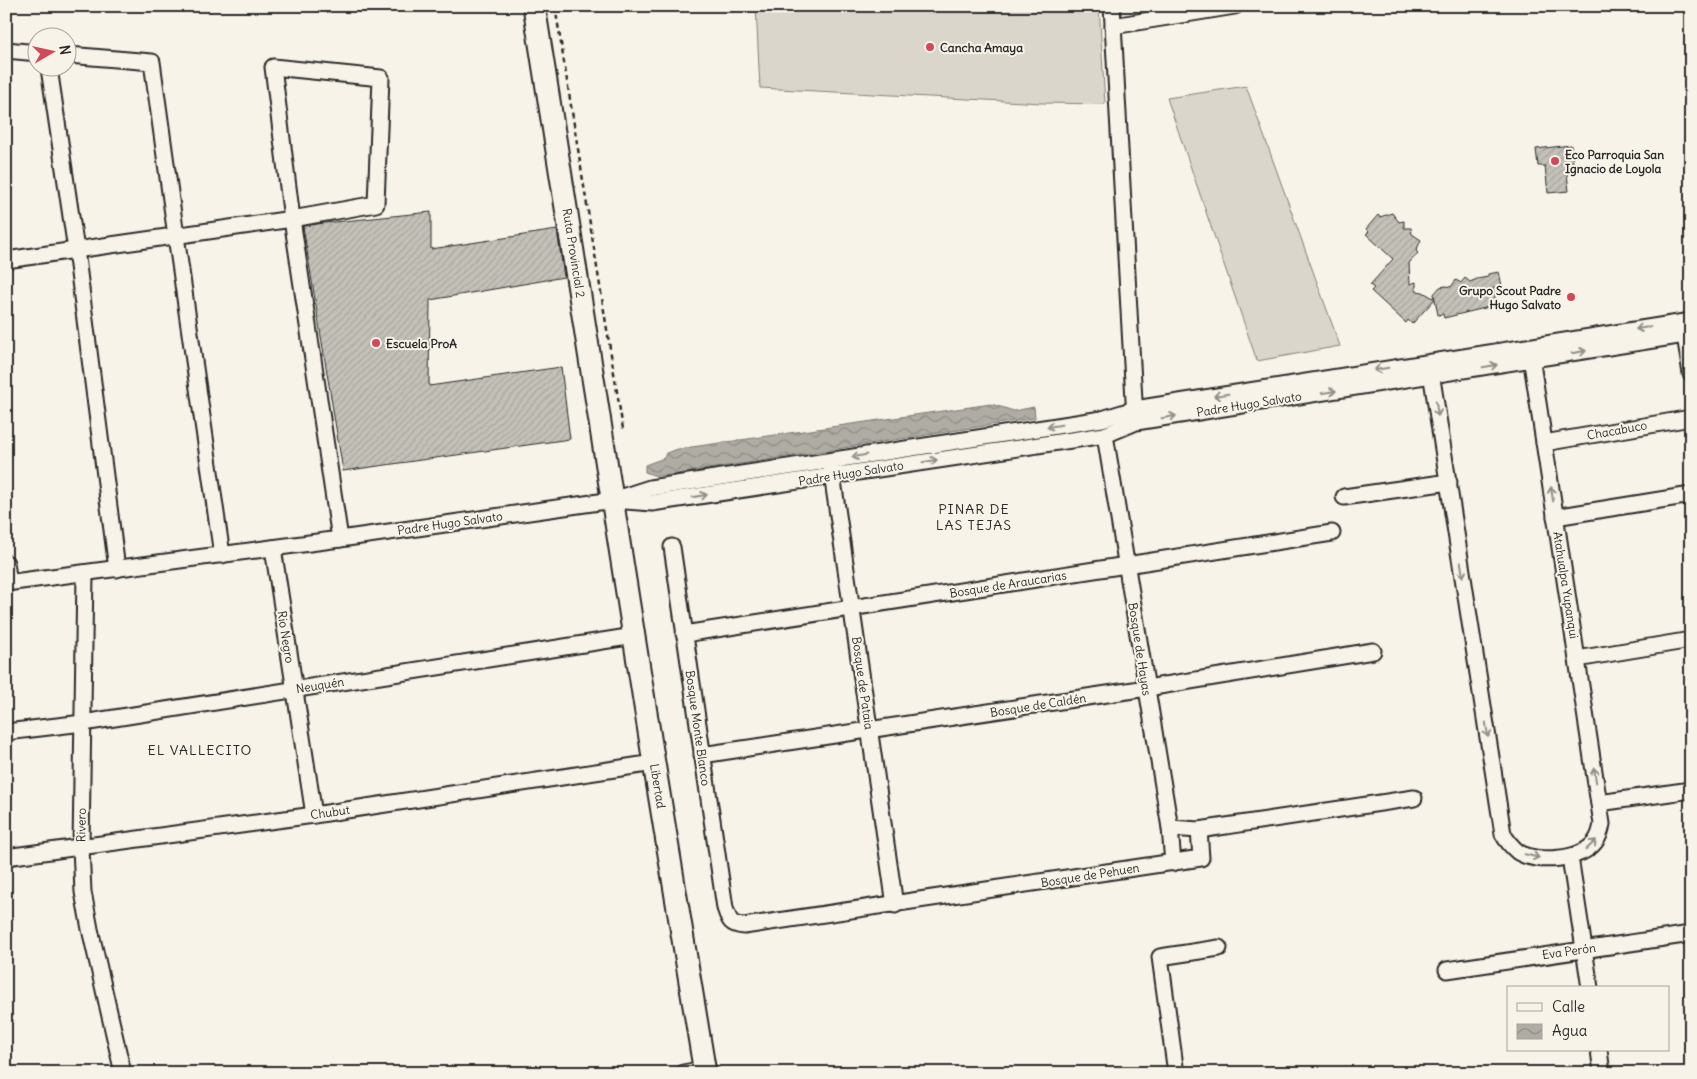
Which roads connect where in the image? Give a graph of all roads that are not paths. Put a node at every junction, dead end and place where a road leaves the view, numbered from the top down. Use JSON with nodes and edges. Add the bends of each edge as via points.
{"nodes":[{"id":1,"x":534,"y":6,"type":"edge"},
{"id":2,"x":1112,"y":6,"type":"edge"},
{"id":3,"x":1235,"y":6,"type":"edge"},
{"id":4,"x":1113,"y":26,"type":"junction"},
{"id":5,"x":6,"y":50,"type":"edge"},
{"id":6,"x":28,"y":52,"type":"edge"},
{"id":7,"x":78,"y":56,"type":"edge"},
{"id":8,"x":50,"y":78,"type":"edge"},
{"id":9,"x":292,"y":219,"type":"junction"},
{"id":10,"x":176,"y":236,"type":"junction"},
{"id":11,"x":76,"y":250,"type":"junction"},
{"id":12,"x":6,"y":260,"type":"edge"},
{"id":13,"x":1691,"y":320,"type":"edge"},
{"id":14,"x":1688,"y":335,"type":"edge"},
{"id":15,"x":1530,"y":352,"type":"junction"},
{"id":16,"x":1431,"y":368,"type":"junction"},
{"id":17,"x":1691,"y":374,"type":"edge"},
{"id":18,"x":1135,"y":416,"type":"junction"},
{"id":19,"x":1691,"y":418,"type":"edge"},
{"id":20,"x":1106,"y":434,"type":"junction"},
{"id":21,"x":1544,"y":443,"type":"junction"},
{"id":22,"x":830,"y":460,"type":"junction"},
{"id":23,"x":833,"y":476,"type":"junction"},
{"id":24,"x":1448,"y":482,"type":"junction"},
{"id":25,"x":1691,"y":495,"type":"edge"},
{"id":26,"x":1344,"y":498,"type":"dead end"},
{"id":27,"x":613,"y":500,"type":"junction"},
{"id":28,"x":1555,"y":517,"type":"junction"},
{"id":29,"x":1332,"y":533,"type":"dead end"},
{"id":30,"x":340,"y":539,"type":"junction"},
{"id":31,"x":672,"y":547,"type":"dead end"},
{"id":32,"x":272,"y":548,"type":"junction"},
{"id":33,"x":222,"y":555,"type":"junction"},
{"id":34,"x":6,"y":563,"type":"edge"},
{"id":35,"x":1126,"y":565,"type":"junction"},
{"id":36,"x":117,"y":569,"type":"junction"},
{"id":37,"x":85,"y":573,"type":"junction"},
{"id":38,"x":8,"y":583,"type":"edge"},
{"id":39,"x":852,"y":608,"type":"junction"},
{"id":40,"x":684,"y":634,"type":"junction"},
{"id":41,"x":634,"y":636,"type":"junction"},
{"id":42,"x":1691,"y":640,"type":"edge"},
{"id":43,"x":1373,"y":651,"type":"dead end"},
{"id":44,"x":1577,"y":659,"type":"junction"},
{"id":45,"x":1146,"y":688,"type":"junction"},
{"id":46,"x":294,"y":689,"type":"junction"},
{"id":47,"x":83,"y":722,"type":"junction"},
{"id":48,"x":870,"y":730,"type":"junction"},
{"id":49,"x":6,"y":732,"type":"edge"},
{"id":50,"x":702,"y":755,"type":"junction"},
{"id":51,"x":654,"y":763,"type":"junction"},
{"id":52,"x":1691,"y":790,"type":"edge"},
{"id":53,"x":1414,"y":798,"type":"dead end"},
{"id":54,"x":1599,"y":804,"type":"junction"},
{"id":55,"x":314,"y":815,"type":"junction"},
{"id":56,"x":1170,"y":828,"type":"junction"},
{"id":57,"x":1198,"y":830,"type":"junction"},
{"id":58,"x":80,"y":847,"type":"junction"},
{"id":59,"x":1570,"y":857,"type":"junction"},
{"id":60,"x":6,"y":858,"type":"edge"},
{"id":61,"x":1173,"y":863,"type":"junction"},
{"id":62,"x":895,"y":905,"type":"junction"},
{"id":63,"x":736,"y":925,"type":"joint"},
{"id":64,"x":1691,"y":934,"type":"edge"},
{"id":65,"x":1218,"y":948,"type":"dead end"},
{"id":66,"x":1584,"y":949,"type":"junction"},
{"id":67,"x":1448,"y":970,"type":"dead end"},
{"id":68,"x":1590,"y":986,"type":"edge"},
{"id":69,"x":1599,"y":1052,"type":"edge"},
{"id":70,"x":708,"y":1071,"type":"edge"},
{"id":71,"x":123,"y":1073,"type":"edge"},
{"id":72,"x":683,"y":1073,"type":"edge"},
{"id":73,"x":1176,"y":1073,"type":"edge"},
{"id":74,"x":1602,"y":1073,"type":"edge"}],
"edges":[{"from":1,"to":27,"type":"main road","name":"Ruta Provincial 2"},
{"from":2,"to":4,"type":"street"},
{"from":3,"to":4,"type":"street"},
{"from":4,"to":18,"type":"street"},
{"from":5,"to":6,"type":"street"},
{"from":7,"to":10,"type":"street","via":[[152,62]]},
{"from":8,"to":11,"type":"street"},
{"from":9,"to":9,"type":"street","via":[[273,66],[381,78],[376,204]]},
{"from":9,"to":10,"type":"street"},
{"from":9,"to":30,"type":"street"},
{"from":10,"to":11,"type":"street"},
{"from":10,"to":33,"type":"street"},
{"from":11,"to":12,"type":"street"},
{"from":11,"to":36,"type":"street"},
{"from":13,"to":15,"type":"street","name":"Padre Hugo Salvato","one_way":true},
{"from":15,"to":14,"type":"street","name":"Padre Hugo Salvato","one_way":true},
{"from":14,"to":17,"type":"street"},
{"from":15,"to":16,"type":"street","name":"Padre Hugo Salvato"},
{"from":15,"to":21,"type":"street","name":"Atahualpa Yupanqui"},
{"from":16,"to":18,"type":"street","name":"Padre Hugo Salvato"},
{"from":16,"to":24,"type":"street","one_way":true},
{"from":18,"to":20,"type":"street","name":"Padre Hugo Salvato"},
{"from":18,"to":22,"type":"street","name":"Padre Hugo Salvato","one_way":true},
{"from":19,"to":21,"type":"street","name":"Chacabuco"},
{"from":23,"to":20,"type":"street","name":"Padre Hugo Salvato","one_way":true},
{"from":20,"to":35,"type":"street","name":"Bosque de Hayas"},
{"from":28,"to":21,"type":"street","name":"Atahualpa Yupanqui","one_way":true},
{"from":22,"to":23,"type":"street","name":"Bosque de Pataia"},
{"from":22,"to":27,"type":"street","name":"Padre Hugo Salvato","via":[[650,488]]},
{"from":27,"to":23,"type":"street","name":"Padre Hugo Salvato","one_way":true,"via":[[652,503]]},
{"from":23,"to":39,"type":"street","name":"Bosque de Pataia"},
{"from":24,"to":26,"type":"street"},
{"from":24,"to":59,"type":"street","one_way":true,"via":[[1503,834],[1519,853],[1530,857]]},
{"from":25,"to":28,"type":"street"},
{"from":27,"to":30,"type":"street","name":"Padre Hugo Salvato"},
{"from":27,"to":41,"type":"main road","name":"Libertad"},
{"from":28,"to":44,"type":"street","name":"Atahualpa Yupanqui"},
{"from":29,"to":35,"type":"street","name":"Bosque de Araucarias"},
{"from":30,"to":32,"type":"street","name":"Padre Hugo Salvato"},
{"from":31,"to":40,"type":"street","name":"Bosque Monte Blanco"},
{"from":32,"to":33,"type":"street","name":"Padre Hugo Salvato"},
{"from":32,"to":46,"type":"street","name":"Rio Negro"},
{"from":33,"to":36,"type":"street","name":"Padre Hugo Salvato"},
{"from":34,"to":38,"type":"street"},
{"from":35,"to":39,"type":"street","name":"Bosque de Araucarias"},
{"from":35,"to":45,"type":"street","name":"Bosque de Hayas"},
{"from":36,"to":37,"type":"street","name":"Padre Hugo Salvato"},
{"from":37,"to":38,"type":"street","name":"Padre Hugo Salvato"},
{"from":37,"to":47,"type":"street","name":"Rivero"},
{"from":39,"to":40,"type":"street","name":"Bosque de Araucarias"},
{"from":39,"to":48,"type":"street","name":"Bosque de Pataia"},
{"from":40,"to":50,"type":"street","name":"Bosque Monte Blanco"},
{"from":41,"to":46,"type":"street","name":"Neuquén"},
{"from":41,"to":51,"type":"main road","name":"Libertad"},
{"from":42,"to":44,"type":"street"},
{"from":43,"to":45,"type":"street","name":"Bosque de Caldén"},
{"from":54,"to":44,"type":"street","name":"Atahualpa Yupanqui","one_way":true},
{"from":45,"to":48,"type":"street","name":"Bosque de Caldén"},
{"from":45,"to":56,"type":"street","name":"Bosque de Hayas"},
{"from":46,"to":47,"type":"street","name":"Neuquén"},
{"from":46,"to":55,"type":"street","name":"Rio Negro"},
{"from":47,"to":49,"type":"street","name":"Neuquén"},
{"from":47,"to":58,"type":"street","name":"Rivero"},
{"from":48,"to":50,"type":"street","name":"Bosque de Caldén"},
{"from":48,"to":62,"type":"street","name":"Bosque de Pataia"},
{"from":50,"to":63,"type":"street","name":"Bosque Monte Blanco","via":[[725,908],[729,920]]},
{"from":51,"to":55,"type":"street","name":"Chubut"},
{"from":51,"to":70,"type":"main road","name":"Libertad"},
{"from":52,"to":54,"type":"street"},
{"from":53,"to":57,"type":"street"},
{"from":59,"to":54,"type":"street","name":"Atahualpa Yupanqui","one_way":true,"via":[[1595,842],[1602,824]]},
{"from":55,"to":58,"type":"street","name":"Chubut"},
{"from":56,"to":57,"type":"street"},
{"from":56,"to":61,"type":"street","name":"Bosque de Hayas"},
{"from":57,"to":61,"type":"street","name":"Bosque de Pehuen","via":[[1201,858]]},
{"from":58,"to":60,"type":"street","name":"Chubut"},
{"from":58,"to":71,"type":"street","name":"Rivero","via":[[90,929]]},
{"from":59,"to":66,"type":"street"},
{"from":61,"to":62,"type":"street","name":"Bosque de Pehuen"},
{"from":62,"to":63,"type":"street","name":"Bosque de Pehuen"},
{"from":64,"to":66,"type":"street","name":"Eva Perón"},
{"from":65,"to":73,"type":"street","via":[[1160,957]]},
{"from":66,"to":67,"type":"street","name":"Eva Perón"},
{"from":66,"to":68,"type":"street"},
{"from":69,"to":74,"type":"street"},
{"from":70,"to":72,"type":"street"}]}
